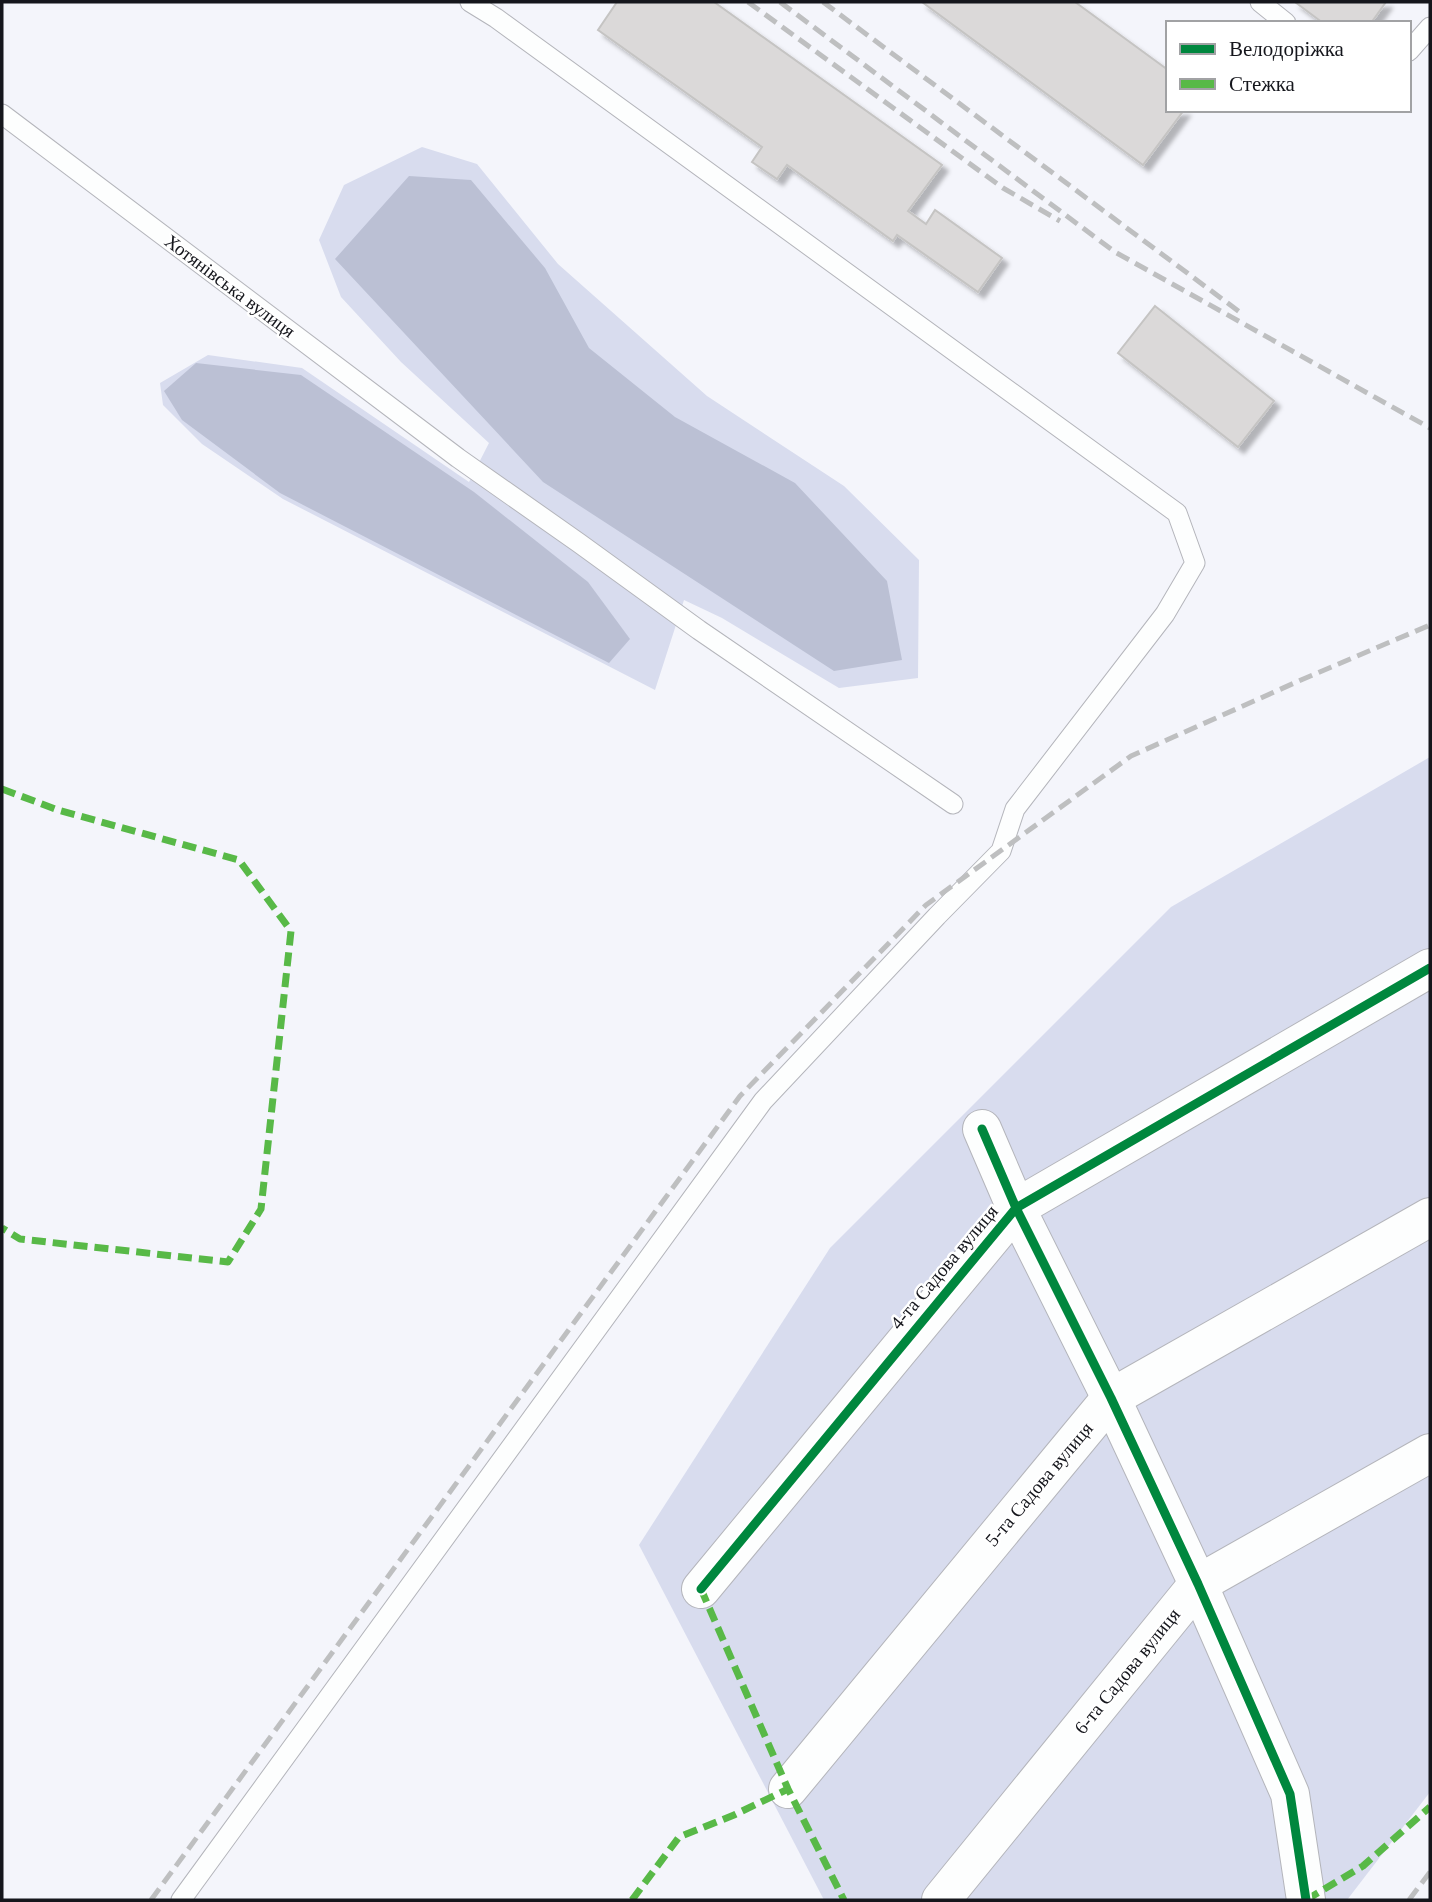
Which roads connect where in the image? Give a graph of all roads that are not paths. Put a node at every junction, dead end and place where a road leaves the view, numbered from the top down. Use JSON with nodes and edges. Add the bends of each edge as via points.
{"nodes":[{"id":1,"x":470,"y":2,"type":"edge"},
{"id":2,"x":1260,"y":2,"type":"edge"},
{"id":3,"x":501,"y":10,"type":"edge"},
{"id":4,"x":1284,"y":21,"type":"edge"},
{"id":5,"x":1430,"y":27,"type":"edge"},
{"id":6,"x":1411,"y":49,"type":"edge"},
{"id":7,"x":2,"y":114,"type":"edge"},
{"id":8,"x":953,"y":804,"type":"dead end"},
{"id":9,"x":1430,"y":968,"type":"edge"},
{"id":10,"x":982,"y":1129,"type":"dead end"},
{"id":11,"x":1016,"y":1208,"type":"junction"},
{"id":12,"x":1430,"y":1217,"type":"edge"},
{"id":13,"x":1111,"y":1398,"type":"junction"},
{"id":14,"x":1430,"y":1453,"type":"edge"},
{"id":15,"x":1198,"y":1584,"type":"junction"},
{"id":16,"x":701,"y":1589,"type":"dead end"},
{"id":17,"x":788,"y":1789,"type":"dead end"},
{"id":18,"x":180,"y":1900,"type":"edge"},
{"id":19,"x":941,"y":1900,"type":"edge"},
{"id":20,"x":1306,"y":1900,"type":"edge"}],
"edges":[{"from":1,"to":3,"type":"lane"},
{"from":2,"to":4,"type":"lane"},
{"from":3,"to":18,"type":"lane","via":[[1177,513],[1195,563],[1165,614],[1015,809],[1001,851],[763,1101]]},
{"from":5,"to":6,"type":"lane"},
{"from":7,"to":8,"type":"lane","name":"Хотянівська вулиця","via":[[458,458]]},
{"from":9,"to":11,"type":"street","name":"4-та Садова вулиця"},
{"from":10,"to":11,"type":"street"},
{"from":11,"to":13,"type":"street"},
{"from":11,"to":16,"type":"street","name":"4-та Садова вулиця"},
{"from":12,"to":13,"type":"street","name":"5-та Садова вулиця"},
{"from":13,"to":15,"type":"street"},
{"from":13,"to":17,"type":"street","name":"5-та Садова вулиця"},
{"from":14,"to":15,"type":"street","name":"6-та Садова вулиця"},
{"from":15,"to":19,"type":"street","name":"6-та Садова вулиця"},
{"from":15,"to":20,"type":"street","via":[[1290,1794]]}]}
